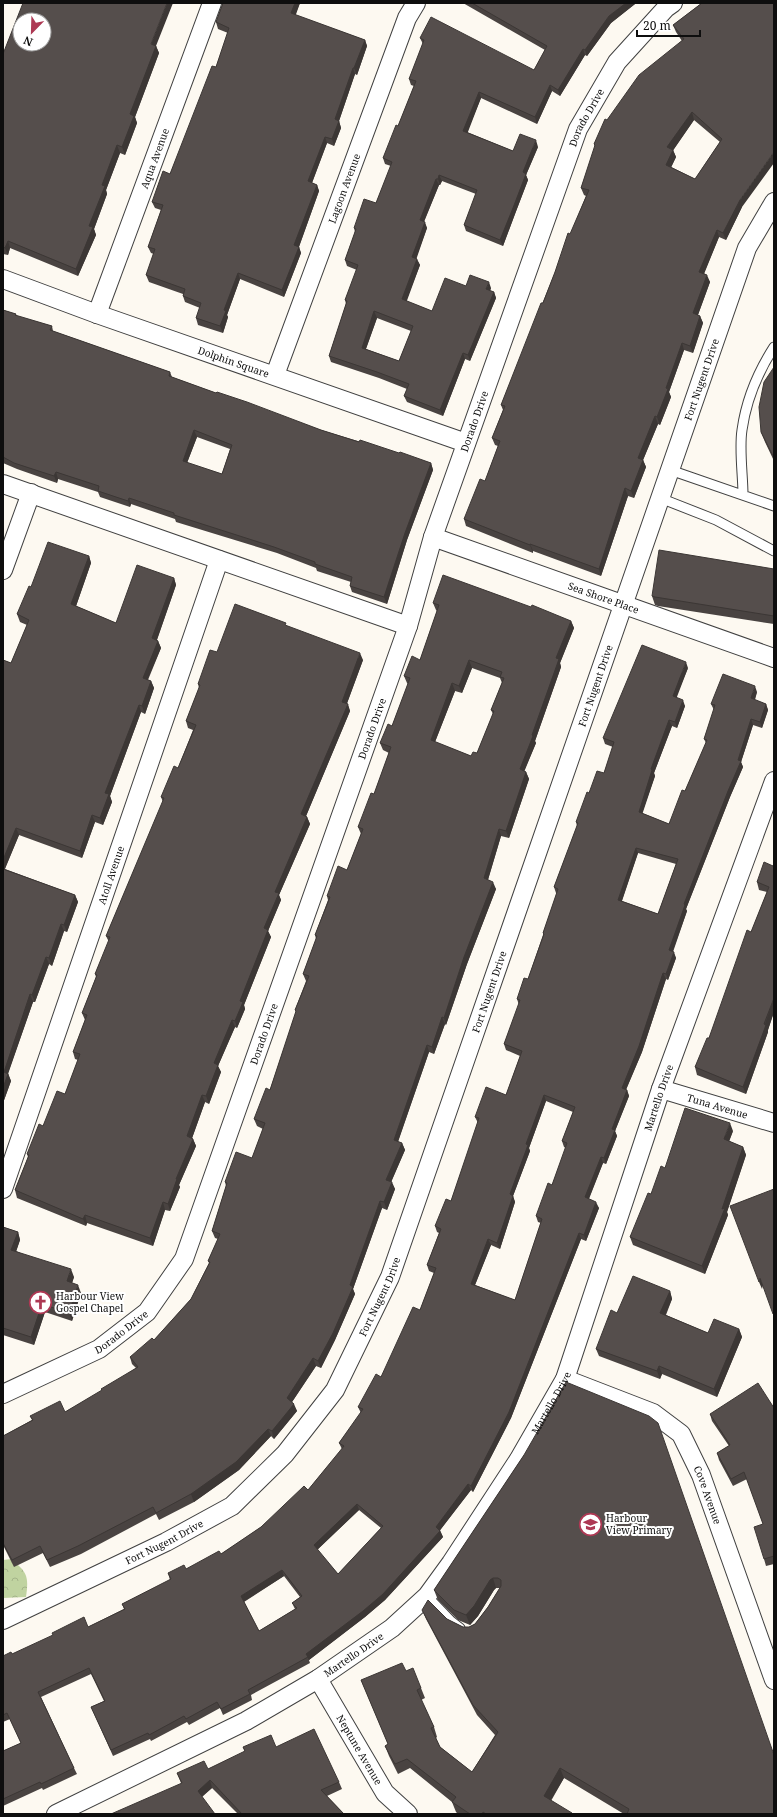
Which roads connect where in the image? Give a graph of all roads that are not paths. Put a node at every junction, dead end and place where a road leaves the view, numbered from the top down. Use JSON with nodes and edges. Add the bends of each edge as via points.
{"nodes":[{"id":1,"x":212,"y":3,"type":"edge"},
{"id":2,"x":416,"y":3,"type":"edge"},
{"id":3,"x":673,"y":3,"type":"edge"},
{"id":4,"x":774,"y":202,"type":"edge"},
{"id":5,"x":3,"y":279,"type":"edge"},
{"id":6,"x":97,"y":314,"type":"junction"},
{"id":7,"x":774,"y":347,"type":"edge"},
{"id":8,"x":275,"y":375,"type":"junction"},
{"id":9,"x":466,"y":443,"type":"junction"},
{"id":10,"x":670,"y":470,"type":"junction"},
{"id":11,"x":3,"y":484,"type":"edge"},
{"id":12,"x":31,"y":493,"type":"junction"},
{"id":13,"x":743,"y":495,"type":"junction"},
{"id":14,"x":660,"y":498,"type":"junction"},
{"id":15,"x":774,"y":506,"type":"edge"},
{"id":16,"x":433,"y":537,"type":"junction"},
{"id":17,"x":774,"y":551,"type":"edge"},
{"id":18,"x":219,"y":560,"type":"junction"},
{"id":19,"x":3,"y":570,"type":"edge"},
{"id":20,"x":623,"y":605,"type":"junction"},
{"id":21,"x":408,"y":626,"type":"junction"},
{"id":22,"x":774,"y":658,"type":"edge"},
{"id":23,"x":774,"y":781,"type":"edge"},
{"id":24,"x":661,"y":1089,"type":"junction"},
{"id":25,"x":774,"y":1123,"type":"edge"},
{"id":26,"x":3,"y":1189,"type":"edge"},
{"id":27,"x":565,"y":1379,"type":"junction"},
{"id":28,"x":7,"y":1388,"type":"edge"},
{"id":29,"x":427,"y":1596,"type":"junction"},
{"id":30,"x":3,"y":1620,"type":"edge"},
{"id":31,"x":468,"y":1631,"type":"edge"},
{"id":32,"x":318,"y":1679,"type":"junction"},
{"id":33,"x":774,"y":1680,"type":"edge"},
{"id":34,"x":68,"y":1812,"type":"edge"},
{"id":35,"x":408,"y":1814,"type":"edge"}],
"edges":[{"from":1,"to":6,"type":"street","name":"Aqua Avenue"},
{"from":2,"to":8,"type":"street","name":"Lagoon Avenue","via":[[407,18]]},
{"from":3,"to":9,"type":"street","name":"Dorado Drive","via":[[617,62],[578,129]]},
{"from":4,"to":10,"type":"street","name":"Fort Nugent Drive","via":[[747,248]]},
{"from":5,"to":6,"type":"street","name":"Dolphin Square"},
{"from":6,"to":8,"type":"street","name":"Dolphin Square"},
{"from":7,"to":13,"type":"lane","via":[[751,391],[742,431]]},
{"from":8,"to":9,"type":"street","name":"Dolphin Square"},
{"from":9,"to":16,"type":"street","name":"Dorado Drive"},
{"from":10,"to":13,"type":"lane"},
{"from":10,"to":14,"type":"street","name":"Fort Nugent Drive"},
{"from":11,"to":12,"type":"street"},
{"from":12,"to":18,"type":"street"},
{"from":12,"to":19,"type":"street"},
{"from":13,"to":15,"type":"lane"},
{"from":14,"to":17,"type":"lane","via":[[716,520]]},
{"from":14,"to":20,"type":"street","name":"Fort Nugent Drive"},
{"from":16,"to":20,"type":"street","name":"Sea Shore Place"},
{"from":16,"to":21,"type":"street","name":"Dorado Drive"},
{"from":18,"to":21,"type":"street"},
{"from":18,"to":26,"type":"street","name":"Atoll Avenue"},
{"from":20,"to":22,"type":"street","name":"Sea Shore Place"},
{"from":20,"to":30,"type":"street","name":"Fort Nugent Drive","via":[[390,1277],[335,1390],[285,1454],[232,1506],[166,1542]]},
{"from":21,"to":28,"type":"street","name":"Dorado Drive","via":[[184,1259],[147,1312],[99,1349]]},
{"from":23,"to":24,"type":"street","name":"Martello Drive"},
{"from":24,"to":25,"type":"street","name":"Tuna Avenue"},
{"from":24,"to":27,"type":"street","name":"Martello Drive"},
{"from":27,"to":29,"type":"street","name":"Martello Drive","via":[[519,1459]]},
{"from":27,"to":33,"type":"street","name":"Cove Avenue","via":[[653,1413],[681,1434],[701,1476]]},
{"from":29,"to":31,"type":"lane","via":[[451,1622]]},
{"from":29,"to":32,"type":"street","name":"Martello Drive","via":[[392,1628]]},
{"from":32,"to":34,"type":"street","name":"Martello Drive","via":[[246,1721]]},
{"from":32,"to":35,"type":"street","name":"Neptune Avenue","via":[[385,1793]]}]}
